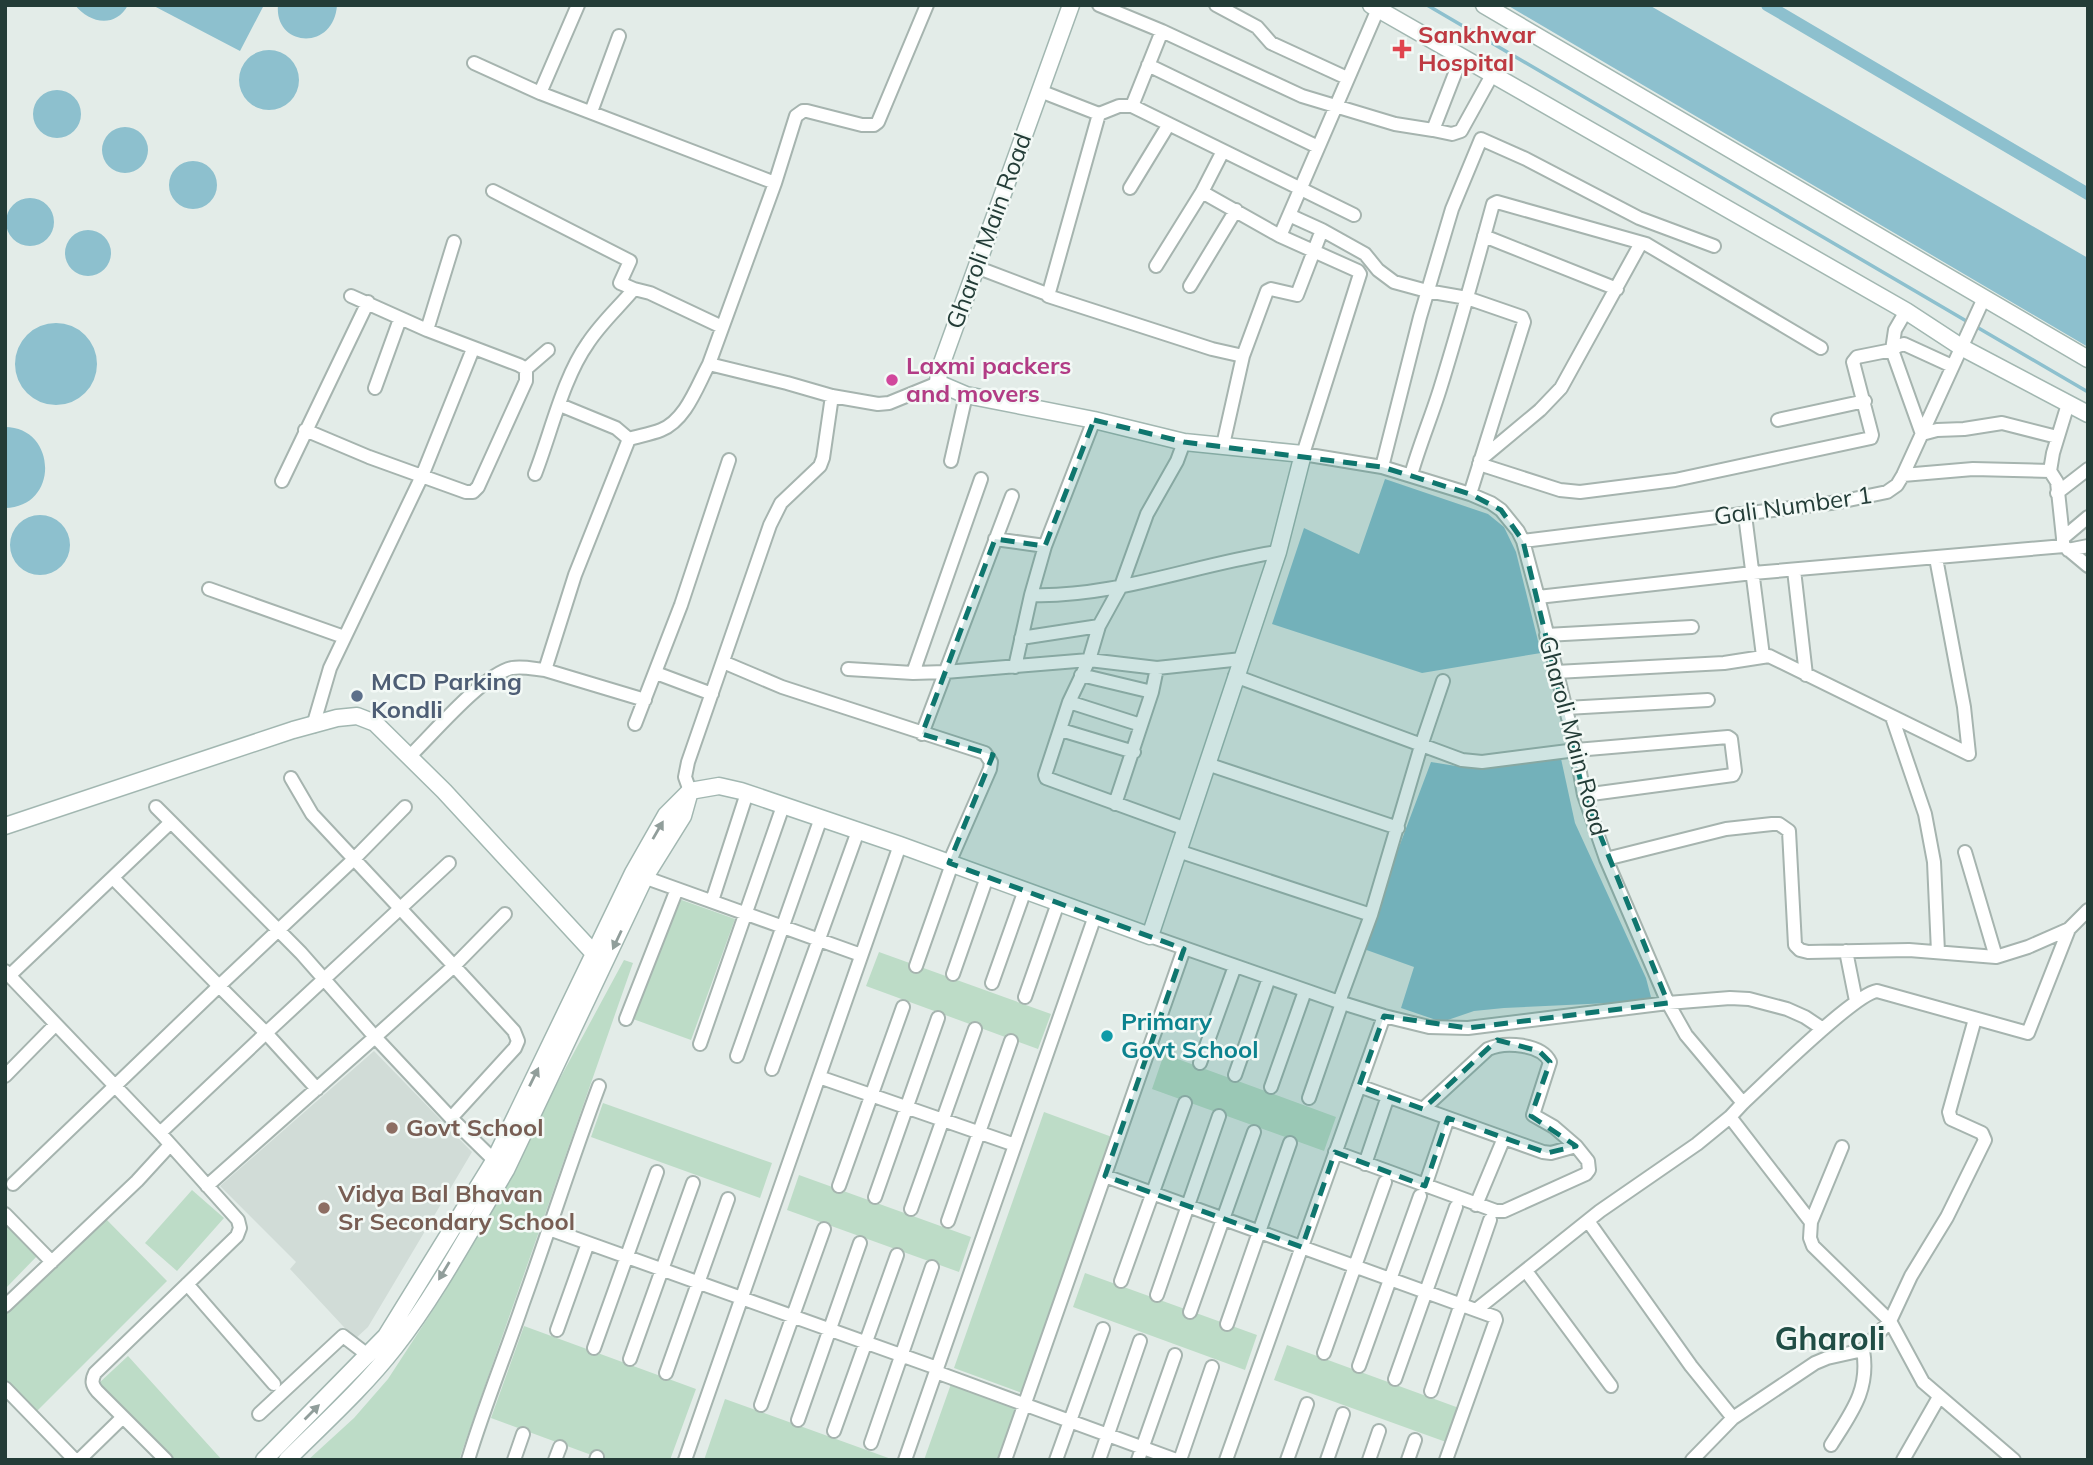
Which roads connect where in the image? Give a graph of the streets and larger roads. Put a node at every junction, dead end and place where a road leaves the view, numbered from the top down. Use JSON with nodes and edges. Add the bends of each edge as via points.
{"nodes":[{"id":1,"x":578,"y":5,"type":"edge"},
{"id":2,"x":926,"y":5,"type":"edge"},
{"id":3,"x":1071,"y":5,"type":"edge"},
{"id":4,"x":1099,"y":5,"type":"edge"},
{"id":5,"x":1216,"y":5,"type":"edge"},
{"id":6,"x":1484,"y":5,"type":"edge"},
{"id":7,"x":1374,"y":7,"type":"edge"},
{"id":8,"x":1162,"y":31,"type":"junction"},
{"id":9,"x":619,"y":36,"type":"dead end"},
{"id":10,"x":1461,"y":58,"type":"junction"},
{"id":11,"x":474,"y":63,"type":"dead end"},
{"id":12,"x":1148,"y":65,"type":"junction"},
{"id":13,"x":1492,"y":75,"type":"junction"},
{"id":14,"x":1347,"y":78,"type":"junction"},
{"id":15,"x":1040,"y":91,"type":"junction"},
{"id":16,"x":540,"y":93,"type":"junction"},
{"id":17,"x":1132,"y":106,"type":"junction"},
{"id":18,"x":1334,"y":107,"type":"junction"},
{"id":19,"x":591,"y":112,"type":"junction"},
{"id":20,"x":1099,"y":114,"type":"junction"},
{"id":21,"x":1169,"y":124,"type":"junction"},
{"id":22,"x":1433,"y":130,"type":"junction"},
{"id":23,"x":1461,"y":131,"type":"junction"},
{"id":24,"x":1481,"y":139,"type":"junction"},
{"id":25,"x":1318,"y":147,"type":"junction"},
{"id":26,"x":1223,"y":151,"type":"junction"},
{"id":27,"x":775,"y":183,"type":"junction"},
{"id":28,"x":1130,"y":188,"type":"dead end"},
{"id":29,"x":1301,"y":189,"type":"junction"},
{"id":30,"x":494,"y":191,"type":"dead end"},
{"id":31,"x":1202,"y":192,"type":"junction"},
{"id":32,"x":1236,"y":211,"type":"junction"},
{"id":33,"x":1289,"y":215,"type":"junction"},
{"id":34,"x":1354,"y":215,"type":"dead end"},
{"id":35,"x":1322,"y":230,"type":"junction"},
{"id":36,"x":1280,"y":236,"type":"junction"},
{"id":37,"x":1484,"y":236,"type":"junction"},
{"id":38,"x":454,"y":242,"type":"dead end"},
{"id":39,"x":1641,"y":243,"type":"junction"},
{"id":40,"x":1714,"y":246,"type":"dead end"},
{"id":41,"x":1313,"y":252,"type":"junction"},
{"id":42,"x":1156,"y":266,"type":"dead end"},
{"id":43,"x":976,"y":267,"type":"junction"},
{"id":44,"x":1190,"y":286,"type":"dead end"},
{"id":45,"x":634,"y":289,"type":"junction"},
{"id":46,"x":1617,"y":289,"type":"junction"},
{"id":47,"x":1427,"y":291,"type":"junction"},
{"id":48,"x":1047,"y":294,"type":"junction"},
{"id":49,"x":351,"y":296,"type":"dead end"},
{"id":50,"x":1467,"y":298,"type":"junction"},
{"id":51,"x":368,"y":302,"type":"junction"},
{"id":52,"x":1982,"y":302,"type":"junction"},
{"id":53,"x":1906,"y":312,"type":"junction"},
{"id":54,"x":400,"y":319,"type":"junction"},
{"id":55,"x":722,"y":327,"type":"junction"},
{"id":56,"x":427,"y":330,"type":"junction"},
{"id":57,"x":1964,"y":342,"type":"junction"},
{"id":58,"x":1821,"y":348,"type":"dead end"},
{"id":59,"x":473,"y":349,"type":"junction"},
{"id":60,"x":548,"y":350,"type":"dead end"},
{"id":61,"x":1892,"y":351,"type":"junction"},
{"id":62,"x":1243,"y":356,"type":"junction"},
{"id":63,"x":2088,"y":359,"type":"edge"},
{"id":64,"x":709,"y":364,"type":"junction"},
{"id":65,"x":1952,"y":366,"type":"junction"},
{"id":66,"x":526,"y":369,"type":"junction"},
{"id":67,"x":938,"y":383,"type":"junction"},
{"id":68,"x":375,"y":388,"type":"dead end"},
{"id":69,"x":966,"y":395,"type":"junction"},
{"id":70,"x":831,"y":396,"type":"junction"},
{"id":71,"x":1865,"y":401,"type":"junction"},
{"id":72,"x":2068,"y":404,"type":"junction"},
{"id":73,"x":560,"y":405,"type":"junction"},
{"id":74,"x":2088,"y":414,"type":"edge"},
{"id":75,"x":1094,"y":420,"type":"junction"},
{"id":76,"x":1778,"y":421,"type":"dead end"},
{"id":77,"x":306,"y":430,"type":"junction"},
{"id":78,"x":1922,"y":434,"type":"junction"},
{"id":79,"x":2057,"y":437,"type":"junction"},
{"id":80,"x":629,"y":439,"type":"junction"},
{"id":81,"x":1184,"y":442,"type":"junction"},
{"id":82,"x":1223,"y":445,"type":"junction"},
{"id":83,"x":1303,"y":454,"type":"junction"},
{"id":84,"x":729,"y":460,"type":"dead end"},
{"id":85,"x":951,"y":461,"type":"dead end"},
{"id":86,"x":1479,"y":463,"type":"junction"},
{"id":87,"x":1382,"y":467,"type":"junction"},
{"id":88,"x":2088,"y":469,"type":"edge"},
{"id":89,"x":2050,"y":471,"type":"junction"},
{"id":90,"x":536,"y":474,"type":"dead end"},
{"id":91,"x":1411,"y":475,"type":"junction"},
{"id":92,"x":1903,"y":475,"type":"junction"},
{"id":93,"x":422,"y":476,"type":"junction"},
{"id":94,"x":981,"y":479,"type":"dead end"},
{"id":95,"x":282,"y":481,"type":"dead end"},
{"id":96,"x":2057,"y":493,"type":"junction"},
{"id":97,"x":1470,"y":494,"type":"junction"},
{"id":98,"x":1012,"y":496,"type":"dead end"},
{"id":99,"x":1745,"y":515,"type":"junction"},
{"id":100,"x":2088,"y":517,"type":"edge"},
{"id":101,"x":995,"y":539,"type":"junction"},
{"id":102,"x":1523,"y":541,"type":"junction"},
{"id":103,"x":2065,"y":545,"type":"junction"},
{"id":104,"x":1045,"y":546,"type":"junction"},
{"id":105,"x":2088,"y":546,"type":"edge"},
{"id":106,"x":1278,"y":552,"type":"junction"},
{"id":107,"x":1936,"y":558,"type":"junction"},
{"id":108,"x":2088,"y":566,"type":"edge"},
{"id":109,"x":1794,"y":570,"type":"junction"},
{"id":110,"x":1754,"y":573,"type":"junction"},
{"id":111,"x":1121,"y":586,"type":"junction"},
{"id":112,"x":209,"y":589,"type":"dead end"},
{"id":113,"x":1031,"y":595,"type":"junction"},
{"id":114,"x":1538,"y":597,"type":"junction"},
{"id":115,"x":1099,"y":626,"type":"junction"},
{"id":116,"x":1692,"y":627,"type":"dead end"},
{"id":117,"x":1546,"y":635,"type":"junction"},
{"id":118,"x":344,"y":637,"type":"junction"},
{"id":119,"x":1021,"y":638,"type":"junction"},
{"id":120,"x":1763,"y":656,"type":"junction"},
{"id":121,"x":1242,"y":659,"type":"junction"},
{"id":122,"x":1089,"y":660,"type":"junction"},
{"id":123,"x":723,"y":662,"type":"junction"},
{"id":124,"x":1015,"y":667,"type":"junction"},
{"id":125,"x":1157,"y":668,"type":"junction"},
{"id":126,"x":848,"y":669,"type":"dead end"},
{"id":127,"x":545,"y":670,"type":"junction"},
{"id":128,"x":1556,"y":671,"type":"junction"},
{"id":129,"x":945,"y":672,"type":"junction"},
{"id":130,"x":656,"y":673,"type":"junction"},
{"id":131,"x":913,"y":673,"type":"junction"},
{"id":132,"x":1081,"y":675,"type":"junction"},
{"id":133,"x":1807,"y":675,"type":"junction"},
{"id":134,"x":1236,"y":676,"type":"junction"},
{"id":135,"x":1443,"y":681,"type":"dead end"},
{"id":136,"x":1152,"y":692,"type":"junction"},
{"id":137,"x":712,"y":694,"type":"junction"},
{"id":138,"x":645,"y":700,"type":"junction"},
{"id":139,"x":1708,"y":700,"type":"dead end"},
{"id":140,"x":1069,"y":702,"type":"junction"},
{"id":141,"x":1566,"y":708,"type":"junction"},
{"id":142,"x":1892,"y":718,"type":"junction"},
{"id":143,"x":635,"y":724,"type":"dead end"},
{"id":144,"x":1142,"y":725,"type":"junction"},
{"id":145,"x":313,"y":726,"type":"junction"},
{"id":146,"x":1060,"y":730,"type":"junction"},
{"id":147,"x":922,"y":734,"type":"junction"},
{"id":148,"x":1421,"y":746,"type":"junction"},
{"id":149,"x":1576,"y":750,"type":"junction"},
{"id":150,"x":1134,"y":752,"type":"junction"},
{"id":151,"x":409,"y":757,"type":"junction"},
{"id":152,"x":1207,"y":764,"type":"junction"},
{"id":153,"x":291,"y":778,"type":"dead end"},
{"id":154,"x":690,"y":791,"type":"junction"},
{"id":155,"x":747,"y":793,"type":"junction"},
{"id":156,"x":1584,"y":795,"type":"junction"},
{"id":157,"x":1115,"y":804,"type":"junction"},
{"id":158,"x":783,"y":806,"type":"junction"},
{"id":159,"x":156,"y":807,"type":"dead end"},
{"id":160,"x":405,"y":807,"type":"dead end"},
{"id":161,"x":821,"y":818,"type":"junction"},
{"id":162,"x":172,"y":822,"type":"junction"},
{"id":163,"x":5,"y":826,"type":"edge"},
{"id":164,"x":1398,"y":828,"type":"junction"},
{"id":165,"x":1186,"y":829,"type":"junction"},
{"id":166,"x":858,"y":831,"type":"junction"},
{"id":167,"x":900,"y":845,"type":"junction"},
{"id":168,"x":1178,"y":851,"type":"junction"},
{"id":169,"x":1965,"y":852,"type":"dead end"},
{"id":170,"x":1606,"y":859,"type":"junction"},
{"id":171,"x":353,"y":860,"type":"junction"},
{"id":172,"x":449,"y":863,"type":"dead end"},
{"id":173,"x":951,"y":864,"type":"junction"},
{"id":174,"x":639,"y":875,"type":"junction"},
{"id":175,"x":988,"y":877,"type":"junction"},
{"id":176,"x":113,"y":878,"type":"junction"},
{"id":177,"x":677,"y":889,"type":"junction"},
{"id":178,"x":1025,"y":890,"type":"junction"},
{"id":179,"x":712,"y":901,"type":"junction"},
{"id":180,"x":1058,"y":903,"type":"junction"},
{"id":181,"x":402,"y":908,"type":"junction"},
{"id":182,"x":2088,"y":910,"type":"edge"},
{"id":183,"x":505,"y":914,"type":"dead end"},
{"id":184,"x":745,"y":914,"type":"junction"},
{"id":185,"x":1371,"y":915,"type":"junction"},
{"id":186,"x":1095,"y":916,"type":"junction"},
{"id":187,"x":783,"y":927,"type":"junction"},
{"id":188,"x":277,"y":929,"type":"junction"},
{"id":189,"x":2069,"y":929,"type":"junction"},
{"id":190,"x":1150,"y":936,"type":"junction"},
{"id":191,"x":818,"y":940,"type":"junction"},
{"id":192,"x":1185,"y":948,"type":"junction"},
{"id":193,"x":1846,"y":951,"type":"junction"},
{"id":194,"x":1938,"y":952,"type":"junction"},
{"id":195,"x":861,"y":956,"type":"junction"},
{"id":196,"x":1996,"y":957,"type":"junction"},
{"id":197,"x":599,"y":960,"type":"junction"},
{"id":198,"x":454,"y":966,"type":"junction"},
{"id":199,"x":916,"y":966,"type":"dead end"},
{"id":200,"x":1235,"y":966,"type":"junction"},
{"id":201,"x":7,"y":974,"type":"edge"},
{"id":202,"x":953,"y":974,"type":"dead end"},
{"id":203,"x":1269,"y":978,"type":"junction"},
{"id":204,"x":324,"y":981,"type":"junction"},
{"id":205,"x":992,"y":984,"type":"dead end"},
{"id":206,"x":219,"y":985,"type":"junction"},
{"id":207,"x":1305,"y":991,"type":"junction"},
{"id":208,"x":1025,"y":997,"type":"dead end"},
{"id":209,"x":1856,"y":1001,"type":"junction"},
{"id":210,"x":1341,"y":1003,"type":"junction"},
{"id":211,"x":1668,"y":1003,"type":"junction"},
{"id":212,"x":903,"y":1007,"type":"dead end"},
{"id":213,"x":1384,"y":1016,"type":"junction"},
{"id":214,"x":938,"y":1018,"type":"dead end"},
{"id":215,"x":626,"y":1019,"type":"dead end"},
{"id":216,"x":1975,"y":1019,"type":"junction"},
{"id":217,"x":55,"y":1025,"type":"junction"},
{"id":218,"x":975,"y":1029,"type":"dead end"},
{"id":219,"x":1824,"y":1030,"type":"junction"},
{"id":220,"x":266,"y":1033,"type":"junction"},
{"id":221,"x":374,"y":1037,"type":"junction"},
{"id":222,"x":1011,"y":1041,"type":"dead end"},
{"id":223,"x":700,"y":1044,"type":"dead end"},
{"id":224,"x":737,"y":1056,"type":"dead end"},
{"id":225,"x":1200,"y":1063,"type":"dead end"},
{"id":226,"x":772,"y":1069,"type":"dead end"},
{"id":227,"x":1235,"y":1075,"type":"dead end"},
{"id":228,"x":5,"y":1076,"type":"edge"},
{"id":229,"x":819,"y":1077,"type":"junction"},
{"id":230,"x":113,"y":1086,"type":"junction"},
{"id":231,"x":599,"y":1086,"type":"dead end"},
{"id":232,"x":1359,"y":1086,"type":"junction"},
{"id":233,"x":1271,"y":1087,"type":"dead end"},
{"id":234,"x":317,"y":1089,"type":"junction"},
{"id":235,"x":871,"y":1095,"type":"junction"},
{"id":236,"x":1388,"y":1096,"type":"junction"},
{"id":237,"x":1308,"y":1098,"type":"dead end"},
{"id":238,"x":1185,"y":1103,"type":"dead end"},
{"id":239,"x":1743,"y":1103,"type":"junction"},
{"id":240,"x":907,"y":1107,"type":"junction"},
{"id":241,"x":1423,"y":1109,"type":"junction"},
{"id":242,"x":1219,"y":1116,"type":"dead end"},
{"id":243,"x":451,"y":1118,"type":"junction"},
{"id":244,"x":1448,"y":1118,"type":"junction"},
{"id":245,"x":1730,"y":1118,"type":"junction"},
{"id":246,"x":943,"y":1120,"type":"junction"},
{"id":247,"x":979,"y":1132,"type":"junction"},
{"id":248,"x":1254,"y":1132,"type":"dead end"},
{"id":249,"x":160,"y":1133,"type":"junction"},
{"id":250,"x":1504,"y":1138,"type":"junction"},
{"id":251,"x":1290,"y":1143,"type":"dead end"},
{"id":252,"x":170,"y":1144,"type":"junction"},
{"id":253,"x":1015,"y":1144,"type":"junction"},
{"id":254,"x":1576,"y":1146,"type":"junction"},
{"id":255,"x":1842,"y":1147,"type":"dead end"},
{"id":256,"x":1335,"y":1153,"type":"junction"},
{"id":257,"x":1365,"y":1164,"type":"junction"},
{"id":258,"x":500,"y":1165,"type":"junction"},
{"id":259,"x":657,"y":1172,"type":"dead end"},
{"id":260,"x":1105,"y":1176,"type":"junction"},
{"id":261,"x":1385,"y":1182,"type":"dead end"},
{"id":262,"x":13,"y":1184,"type":"dead end"},
{"id":263,"x":693,"y":1184,"type":"dead end"},
{"id":264,"x":207,"y":1186,"type":"junction"},
{"id":265,"x":839,"y":1186,"type":"dead end"},
{"id":266,"x":1422,"y":1191,"type":"junction"},
{"id":267,"x":1153,"y":1193,"type":"junction"},
{"id":268,"x":876,"y":1197,"type":"dead end"},
{"id":269,"x":728,"y":1199,"type":"dead end"},
{"id":270,"x":1476,"y":1205,"type":"junction"},
{"id":271,"x":1188,"y":1206,"type":"junction"},
{"id":272,"x":1456,"y":1207,"type":"dead end"},
{"id":273,"x":911,"y":1209,"type":"dead end"},
{"id":274,"x":5,"y":1214,"type":"edge"},
{"id":275,"x":1223,"y":1218,"type":"junction"},
{"id":276,"x":1490,"y":1220,"type":"dead end"},
{"id":277,"x":1588,"y":1221,"type":"junction"},
{"id":278,"x":948,"y":1222,"type":"dead end"},
{"id":279,"x":1811,"y":1222,"type":"junction"},
{"id":280,"x":824,"y":1228,"type":"dead end"},
{"id":281,"x":549,"y":1229,"type":"junction"},
{"id":282,"x":1259,"y":1231,"type":"junction"},
{"id":283,"x":588,"y":1243,"type":"junction"},
{"id":284,"x":860,"y":1243,"type":"dead end"},
{"id":285,"x":1302,"y":1247,"type":"junction"},
{"id":286,"x":897,"y":1255,"type":"dead end"},
{"id":287,"x":626,"y":1257,"type":"junction"},
{"id":288,"x":52,"y":1262,"type":"junction"},
{"id":289,"x":932,"y":1266,"type":"dead end"},
{"id":290,"x":1355,"y":1266,"type":"junction"},
{"id":291,"x":662,"y":1270,"type":"junction"},
{"id":292,"x":1526,"y":1271,"type":"junction"},
{"id":293,"x":1390,"y":1279,"type":"junction"},
{"id":294,"x":1121,"y":1282,"type":"dead end"},
{"id":295,"x":698,"y":1283,"type":"junction"},
{"id":296,"x":187,"y":1284,"type":"junction"},
{"id":297,"x":1426,"y":1292,"type":"junction"},
{"id":298,"x":1157,"y":1295,"type":"dead end"},
{"id":299,"x":741,"y":1299,"type":"junction"},
{"id":300,"x":1461,"y":1304,"type":"junction"},
{"id":301,"x":5,"y":1307,"type":"edge"},
{"id":302,"x":1476,"y":1310,"type":"junction"},
{"id":303,"x":1190,"y":1312,"type":"dead end"},
{"id":304,"x":793,"y":1317,"type":"junction"},
{"id":305,"x":1890,"y":1321,"type":"junction"},
{"id":306,"x":1227,"y":1324,"type":"dead end"},
{"id":307,"x":1103,"y":1329,"type":"dead end"},
{"id":308,"x":557,"y":1330,"type":"dead end"},
{"id":309,"x":830,"y":1330,"type":"junction"},
{"id":310,"x":1140,"y":1341,"type":"dead end"},
{"id":311,"x":866,"y":1343,"type":"junction"},
{"id":312,"x":594,"y":1348,"type":"dead end"},
{"id":313,"x":1863,"y":1350,"type":"junction"},
{"id":314,"x":1324,"y":1353,"type":"dead end"},
{"id":315,"x":1175,"y":1355,"type":"dead end"},
{"id":316,"x":369,"y":1356,"type":"junction"},
{"id":317,"x":901,"y":1356,"type":"junction"},
{"id":318,"x":630,"y":1359,"type":"dead end"},
{"id":319,"x":1359,"y":1366,"type":"dead end"},
{"id":320,"x":1212,"y":1367,"type":"dead end"},
{"id":321,"x":937,"y":1370,"type":"junction"},
{"id":322,"x":666,"y":1373,"type":"dead end"},
{"id":323,"x":1395,"y":1380,"type":"dead end"},
{"id":324,"x":274,"y":1384,"type":"dead end"},
{"id":325,"x":1611,"y":1386,"type":"dead end"},
{"id":326,"x":5,"y":1388,"type":"edge"},
{"id":327,"x":1431,"y":1391,"type":"dead end"},
{"id":328,"x":1940,"y":1397,"type":"junction"},
{"id":329,"x":1024,"y":1404,"type":"junction"},
{"id":330,"x":1307,"y":1404,"type":"dead end"},
{"id":331,"x":761,"y":1405,"type":"dead end"},
{"id":332,"x":259,"y":1414,"type":"dead end"},
{"id":333,"x":1343,"y":1414,"type":"dead end"},
{"id":334,"x":123,"y":1417,"type":"junction"},
{"id":335,"x":1733,"y":1418,"type":"junction"},
{"id":336,"x":798,"y":1420,"type":"dead end"},
{"id":337,"x":1070,"y":1421,"type":"junction"},
{"id":338,"x":834,"y":1431,"type":"dead end"},
{"id":339,"x":1379,"y":1431,"type":"dead end"},
{"id":340,"x":523,"y":1434,"type":"dead end"},
{"id":341,"x":1108,"y":1435,"type":"junction"},
{"id":342,"x":1415,"y":1440,"type":"dead end"},
{"id":343,"x":871,"y":1443,"type":"dead end"},
{"id":344,"x":1831,"y":1445,"type":"dead end"},
{"id":345,"x":560,"y":1447,"type":"dead end"},
{"id":346,"x":1140,"y":1454,"type":"edge"},
{"id":347,"x":2012,"y":1459,"type":"edge"},
{"id":348,"x":77,"y":1460,"type":"edge"},
{"id":349,"x":166,"y":1460,"type":"edge"},
{"id":350,"x":264,"y":1460,"type":"edge"},
{"id":351,"x":287,"y":1460,"type":"edge"},
{"id":352,"x":468,"y":1460,"type":"edge"},
{"id":353,"x":514,"y":1460,"type":"edge"},
{"id":354,"x":555,"y":1460,"type":"edge"},
{"id":355,"x":685,"y":1460,"type":"edge"},
{"id":356,"x":905,"y":1460,"type":"edge"},
{"id":357,"x":1005,"y":1460,"type":"edge"},
{"id":358,"x":1056,"y":1460,"type":"edge"},
{"id":359,"x":1099,"y":1460,"type":"edge"},
{"id":360,"x":1178,"y":1460,"type":"edge"},
{"id":361,"x":1226,"y":1460,"type":"edge"},
{"id":362,"x":1287,"y":1460,"type":"edge"},
{"id":363,"x":1327,"y":1460,"type":"edge"},
{"id":364,"x":1368,"y":1460,"type":"edge"},
{"id":365,"x":1408,"y":1460,"type":"edge"},
{"id":366,"x":1446,"y":1460,"type":"edge"},
{"id":367,"x":1692,"y":1460,"type":"edge"},
{"id":368,"x":1903,"y":1460,"type":"edge"}],
"edges":[{"from":1,"to":16,"type":"street"},
{"from":2,"to":27,"type":"street","via":[[878,122],[862,125],[799,113]]},
{"from":3,"to":15,"type":"street","name":"Gharoli Main Road"},
{"from":4,"to":8,"type":"street"},
{"from":5,"to":14,"type":"street","via":[[1257,27],[1272,43]]},
{"from":6,"to":52,"type":"street"},
{"from":7,"to":10,"type":"street"},
{"from":7,"to":14,"type":"street"},
{"from":8,"to":12,"type":"street"},
{"from":8,"to":18,"type":"street"},
{"from":9,"to":19,"type":"street"},
{"from":10,"to":13,"type":"street"},
{"from":10,"to":22,"type":"street"},
{"from":11,"to":16,"type":"street"},
{"from":12,"to":17,"type":"street"},
{"from":12,"to":25,"type":"street"},
{"from":13,"to":23,"type":"street"},
{"from":13,"to":53,"type":"street"},
{"from":14,"to":18,"type":"street"},
{"from":15,"to":20,"type":"street"},
{"from":15,"to":43,"type":"street","name":"Gharoli Main Road"},
{"from":16,"to":19,"type":"street"},
{"from":17,"to":20,"type":"street"},
{"from":17,"to":21,"type":"street"},
{"from":18,"to":22,"type":"street"},
{"from":18,"to":25,"type":"street"},
{"from":19,"to":27,"type":"street"},
{"from":20,"to":48,"type":"street"},
{"from":21,"to":26,"type":"street"},
{"from":21,"to":28,"type":"street"},
{"from":22,"to":23,"type":"street"},
{"from":23,"to":24,"type":"street"},
{"from":24,"to":40,"type":"street","via":[[1639,218]]},
{"from":24,"to":47,"type":"street","via":[[1451,209]]},
{"from":25,"to":29,"type":"street"},
{"from":26,"to":29,"type":"street"},
{"from":26,"to":31,"type":"street"},
{"from":27,"to":55,"type":"street"},
{"from":29,"to":33,"type":"street"},
{"from":29,"to":34,"type":"street"},
{"from":30,"to":45,"type":"street","via":[[630,261],[620,283]]},
{"from":31,"to":32,"type":"street"},
{"from":31,"to":42,"type":"street"},
{"from":32,"to":36,"type":"street"},
{"from":32,"to":44,"type":"street"},
{"from":33,"to":35,"type":"street"},
{"from":33,"to":36,"type":"street"},
{"from":35,"to":41,"type":"street"},
{"from":35,"to":47,"type":"street","via":[[1364,254],[1394,282]]},
{"from":36,"to":41,"type":"street"},
{"from":37,"to":39,"type":"street","via":[[1493,204],[1501,202]]},
{"from":37,"to":46,"type":"street"},
{"from":37,"to":50,"type":"street"},
{"from":38,"to":56,"type":"street"},
{"from":39,"to":46,"type":"street"},
{"from":39,"to":58,"type":"street"},
{"from":41,"to":62,"type":"street","via":[[1297,295],[1267,291]]},
{"from":41,"to":83,"type":"street","via":[[1360,274]]},
{"from":43,"to":48,"type":"street"},
{"from":43,"to":67,"type":"street","name":"Gharoli Main Road"},
{"from":45,"to":55,"type":"street"},
{"from":45,"to":73,"type":"street","via":[[587,344]]},
{"from":46,"to":86,"type":"street","via":[[1561,388]]},
{"from":47,"to":50,"type":"street"},
{"from":47,"to":87,"type":"street"},
{"from":48,"to":62,"type":"street"},
{"from":49,"to":51,"type":"street"},
{"from":50,"to":86,"type":"street","via":[[1522,317],[1524,322]]},
{"from":50,"to":91,"type":"street"},
{"from":51,"to":54,"type":"street"},
{"from":51,"to":77,"type":"street"},
{"from":52,"to":57,"type":"street","name":"Gali Number 1"},
{"from":52,"to":63,"type":"street"},
{"from":53,"to":57,"type":"street"},
{"from":53,"to":61,"type":"street","via":[[1895,330]]},
{"from":54,"to":56,"type":"street"},
{"from":54,"to":68,"type":"street"},
{"from":55,"to":64,"type":"street"},
{"from":56,"to":59,"type":"street"},
{"from":57,"to":65,"type":"street","name":"Gali Number 1"},
{"from":57,"to":72,"type":"street"},
{"from":59,"to":66,"type":"street"},
{"from":59,"to":93,"type":"street"},
{"from":60,"to":66,"type":"street"},
{"from":61,"to":65,"type":"street","via":[[1904,344]]},
{"from":61,"to":71,"type":"street","via":[[1854,359]]},
{"from":61,"to":78,"type":"street"},
{"from":62,"to":82,"type":"street"},
{"from":64,"to":70,"type":"street"},
{"from":64,"to":80,"type":"street","via":[[673,424]]},
{"from":65,"to":78,"type":"street","name":"Gali Number 1"},
{"from":66,"to":93,"type":"street","via":[[526,381],[478,487],[466,492]]},
{"from":67,"to":69,"type":"street","name":"Gharoli Main Road"},
{"from":67,"to":70,"type":"street","via":[[883,404]]},
{"from":69,"to":75,"type":"street","name":"Gharoli Main Road"},
{"from":69,"to":85,"type":"street"},
{"from":70,"to":123,"type":"street","via":[[820,466],[774,513]]},
{"from":71,"to":76,"type":"street"},
{"from":71,"to":86,"type":"street","via":[[1871,438],[1675,480],[1570,492]]},
{"from":72,"to":74,"type":"street"},
{"from":72,"to":79,"type":"street"},
{"from":73,"to":80,"type":"street","via":[[616,428]]},
{"from":73,"to":90,"type":"street"},
{"from":75,"to":81,"type":"street","name":"Gharoli Main Road"},
{"from":75,"to":104,"type":"street"},
{"from":77,"to":93,"type":"street"},
{"from":77,"to":95,"type":"street"},
{"from":78,"to":79,"type":"street","via":[[2002,423]]},
{"from":78,"to":92,"type":"street","name":"Gali Number 1"},
{"from":79,"to":89,"type":"street"},
{"from":80,"to":127,"type":"street","via":[[575,575]]},
{"from":81,"to":82,"type":"street","name":"Gharoli Main Road"},
{"from":81,"to":111,"type":"street","via":[[1147,514]]},
{"from":82,"to":83,"type":"street","name":"Gharoli Main Road"},
{"from":83,"to":87,"type":"street","name":"Gharoli Main Road"},
{"from":83,"to":106,"type":"street"},
{"from":84,"to":130,"type":"street"},
{"from":86,"to":97,"type":"street"},
{"from":87,"to":91,"type":"street","name":"Gharoli Main Road"},
{"from":88,"to":96,"type":"street"},
{"from":89,"to":92,"type":"street","via":[[1973,469]]},
{"from":89,"to":96,"type":"street"},
{"from":91,"to":97,"type":"street","name":"Gharoli Main Road"},
{"from":92,"to":99,"type":"street","name":"Gali Number 1","via":[[1886,492]]},
{"from":93,"to":118,"type":"street"},
{"from":94,"to":131,"type":"street"},
{"from":96,"to":103,"type":"street"},
{"from":97,"to":102,"type":"street","name":"Gharoli Main Road","via":[[1501,510]]},
{"from":98,"to":101,"type":"street"},
{"from":99,"to":102,"type":"street","name":"Gali Number 1"},
{"from":99,"to":110,"type":"street"},
{"from":100,"to":103,"type":"street"},
{"from":101,"to":104,"type":"street"},
{"from":101,"to":129,"type":"street"},
{"from":102,"to":114,"type":"street","name":"Gharoli Main Road"},
{"from":103,"to":105,"type":"street"},
{"from":103,"to":107,"type":"street"},
{"from":103,"to":108,"type":"street"},
{"from":104,"to":113,"type":"street"},
{"from":106,"to":111,"type":"street"},
{"from":106,"to":121,"type":"street"},
{"from":107,"to":109,"type":"street"},
{"from":107,"to":142,"type":"street","via":[[1970,753]]},
{"from":109,"to":110,"type":"street"},
{"from":109,"to":133,"type":"street"},
{"from":110,"to":114,"type":"street"},
{"from":110,"to":120,"type":"street"},
{"from":111,"to":113,"type":"street"},
{"from":111,"to":115,"type":"street"},
{"from":112,"to":118,"type":"street"},
{"from":113,"to":119,"type":"street"},
{"from":114,"to":117,"type":"street","name":"Gharoli Main Road"},
{"from":115,"to":119,"type":"street"},
{"from":115,"to":122,"type":"street"},
{"from":116,"to":117,"type":"street"},
{"from":117,"to":128,"type":"street","name":"Gharoli Main Road"},
{"from":118,"to":145,"type":"street"},
{"from":119,"to":124,"type":"street"},
{"from":120,"to":128,"type":"street","via":[[1724,663]]},
{"from":120,"to":133,"type":"street"},
{"from":121,"to":125,"type":"street"},
{"from":121,"to":134,"type":"street"},
{"from":122,"to":124,"type":"street"},
{"from":122,"to":125,"type":"street"},
{"from":122,"to":132,"type":"street"},
{"from":123,"to":137,"type":"street"},
{"from":123,"to":147,"type":"street"},
{"from":124,"to":129,"type":"street"},
{"from":125,"to":136,"type":"street"},
{"from":126,"to":131,"type":"street"},
{"from":127,"to":138,"type":"street"},
{"from":127,"to":151,"type":"street","via":[[519,667],[490,678]]},
{"from":128,"to":141,"type":"street","name":"Gharoli Main Road"},
{"from":129,"to":131,"type":"street"},
{"from":129,"to":147,"type":"street"},
{"from":130,"to":137,"type":"street"},
{"from":130,"to":138,"type":"street"},
{"from":132,"to":136,"type":"street"},
{"from":132,"to":140,"type":"street"},
{"from":133,"to":142,"type":"street"},
{"from":134,"to":148,"type":"street"},
{"from":134,"to":152,"type":"street"},
{"from":135,"to":148,"type":"street"},
{"from":136,"to":144,"type":"street"},
{"from":137,"to":154,"type":"street","via":[[688,762],[685,777]]},
{"from":138,"to":143,"type":"street"},
{"from":139,"to":141,"type":"street"},
{"from":140,"to":144,"type":"street"},
{"from":140,"to":146,"type":"street"},
{"from":141,"to":149,"type":"street","name":"Gharoli Main Road"},
{"from":142,"to":194,"type":"street","via":[[1925,814],[1934,862]]},
{"from":144,"to":150,"type":"street"},
{"from":145,"to":151,"type":"street","via":[[356,716],[375,723]]},
{"from":145,"to":163,"type":"street"},
{"from":146,"to":150,"type":"street"},
{"from":146,"to":157,"type":"street","via":[[1046,778]]},
{"from":147,"to":173,"type":"street","via":[[985,753],[991,762]]},
{"from":148,"to":149,"type":"street","via":[[1482,762]]},
{"from":148,"to":164,"type":"street"},
{"from":149,"to":156,"type":"street","name":"Gharoli Main Road"},
{"from":149,"to":156,"type":"street","via":[[1731,739],[1733,775]]},
{"from":150,"to":157,"type":"street"},
{"from":151,"to":197,"type":"street"},
{"from":152,"to":164,"type":"street"},
{"from":152,"to":165,"type":"street"},
{"from":153,"to":171,"type":"street","via":[[312,814]]},
{"from":154,"to":155,"type":"street","via":[[719,786]]},
{"from":154,"to":174,"type":"street","via":[[682,816]]},
{"from":155,"to":158,"type":"street"},
{"from":155,"to":179,"type":"street"},
{"from":156,"to":170,"type":"street","name":"Gharoli Main Road"},
{"from":157,"to":165,"type":"street"},
{"from":158,"to":161,"type":"street"},
{"from":158,"to":184,"type":"street"},
{"from":159,"to":162,"type":"street"},
{"from":160,"to":171,"type":"street"},
{"from":161,"to":166,"type":"street"},
{"from":161,"to":187,"type":"street"},
{"from":162,"to":176,"type":"street"},
{"from":162,"to":188,"type":"street"},
{"from":164,"to":185,"type":"street"},
{"from":165,"to":168,"type":"street"},
{"from":166,"to":167,"type":"street"},
{"from":166,"to":191,"type":"street"},
{"from":167,"to":173,"type":"street"},
{"from":167,"to":195,"type":"street"},
{"from":168,"to":185,"type":"street"},
{"from":168,"to":190,"type":"street"},
{"from":169,"to":196,"type":"street"},
{"from":170,"to":193,"type":"street","via":[[1726,828],[1779,824],[1789,831],[1795,946],[1808,952]]},
{"from":170,"to":211,"type":"street","name":"Gharoli Main Road"},
{"from":171,"to":181,"type":"street"},
{"from":171,"to":188,"type":"street"},
{"from":172,"to":181,"type":"street"},
{"from":173,"to":175,"type":"street"},
{"from":173,"to":199,"type":"street"},
{"from":174,"to":177,"type":"street"},
{"from":174,"to":197,"type":"street"},
{"from":175,"to":178,"type":"street"},
{"from":175,"to":202,"type":"street"},
{"from":176,"to":201,"type":"street"},
{"from":176,"to":206,"type":"street"},
{"from":177,"to":179,"type":"street"},
{"from":177,"to":215,"type":"street"},
{"from":178,"to":180,"type":"street"},
{"from":178,"to":205,"type":"street"},
{"from":179,"to":184,"type":"street"},
{"from":180,"to":186,"type":"street"},
{"from":180,"to":208,"type":"street"},
{"from":181,"to":198,"type":"street"},
{"from":181,"to":204,"type":"street"},
{"from":182,"to":189,"type":"street"},
{"from":183,"to":198,"type":"street"},
{"from":184,"to":187,"type":"street"},
{"from":184,"to":223,"type":"street"},
{"from":185,"to":210,"type":"street"},
{"from":186,"to":190,"type":"street"},
{"from":186,"to":253,"type":"street"},
{"from":187,"to":191,"type":"street"},
{"from":187,"to":224,"type":"street"},
{"from":188,"to":204,"type":"street"},
{"from":188,"to":206,"type":"street"},
{"from":189,"to":196,"type":"street"},
{"from":189,"to":216,"type":"street","via":[[2029,1032]]},
{"from":190,"to":192,"type":"street"},
{"from":191,"to":195,"type":"street"},
{"from":191,"to":226,"type":"street"},
{"from":192,"to":200,"type":"street"},
{"from":192,"to":260,"type":"street"},
{"from":193,"to":194,"type":"street"},
{"from":193,"to":209,"type":"street"},
{"from":194,"to":196,"type":"street"},
{"from":195,"to":229,"type":"street"},
{"from":197,"to":258,"type":"street"},
{"from":198,"to":221,"type":"street"},
{"from":198,"to":243,"type":"street","via":[[518,1041]]},
{"from":200,"to":203,"type":"street"},
{"from":200,"to":225,"type":"street"},
{"from":201,"to":217,"type":"street"},
{"from":203,"to":207,"type":"street"},
{"from":203,"to":227,"type":"street"},
{"from":204,"to":220,"type":"street"},
{"from":204,"to":221,"type":"street"},
{"from":206,"to":220,"type":"street"},
{"from":206,"to":230,"type":"street"},
{"from":207,"to":210,"type":"street"},
{"from":207,"to":233,"type":"street"},
{"from":209,"to":216,"type":"street","via":[[1877,991]]},
{"from":209,"to":219,"type":"street"},
{"from":210,"to":213,"type":"street"},
{"from":210,"to":237,"type":"street"},
{"from":211,"to":213,"type":"street","via":[[1468,1028],[1429,1027]]},
{"from":211,"to":219,"type":"street","via":[[1749,999],[1787,1009]]},
{"from":211,"to":239,"type":"street","name":"Gharoli Main Road","via":[[1686,1035]]},
{"from":212,"to":235,"type":"street"},
{"from":213,"to":232,"type":"street"},
{"from":214,"to":240,"type":"street"},
{"from":216,"to":305,"type":"street","via":[[1949,1112],[1951,1119],[1982,1133],[1985,1140]]},
{"from":217,"to":228,"type":"street"},
{"from":217,"to":230,"type":"street"},
{"from":218,"to":246,"type":"street"},
{"from":219,"to":239,"type":"street"},
{"from":220,"to":234,"type":"street"},
{"from":220,"to":249,"type":"street"},
{"from":221,"to":234,"type":"street"},
{"from":221,"to":243,"type":"street"},
{"from":222,"to":247,"type":"street"},
{"from":229,"to":235,"type":"street"},
{"from":229,"to":299,"type":"street"},
{"from":230,"to":249,"type":"street"},
{"from":230,"to":262,"type":"street"},
{"from":231,"to":281,"type":"street"},
{"from":232,"to":236,"type":"street"},
{"from":232,"to":256,"type":"street"},
{"from":234,"to":264,"type":"street"},
{"from":235,"to":240,"type":"street"},
{"from":235,"to":265,"type":"street"},
{"from":236,"to":241,"type":"street"},
{"from":236,"to":257,"type":"street"},
{"from":238,"to":267,"type":"street"},
{"from":239,"to":245,"type":"street"},
{"from":240,"to":246,"type":"street"},
{"from":240,"to":268,"type":"street"},
{"from":241,"to":244,"type":"street"},
{"from":241,"to":254,"type":"street","via":[[1488,1049],[1512,1044],[1550,1059],[1533,1115]]},
{"from":242,"to":271,"type":"street"},
{"from":243,"to":258,"type":"street"},
{"from":244,"to":250,"type":"street"},
{"from":244,"to":266,"type":"street"},
{"from":245,"to":277,"type":"street"},
{"from":245,"to":279,"type":"street"},
{"from":246,"to":247,"type":"street"},
{"from":246,"to":273,"type":"street"},
{"from":247,"to":253,"type":"street"},
{"from":247,"to":278,"type":"street"},
{"from":248,"to":275,"type":"street"},
{"from":249,"to":252,"type":"street"},
{"from":250,"to":254,"type":"street","via":[[1547,1153]]},
{"from":250,"to":270,"type":"street"},
{"from":251,"to":282,"type":"street"},
{"from":252,"to":264,"type":"street"},
{"from":252,"to":288,"type":"street"},
{"from":253,"to":321,"type":"street"},
{"from":254,"to":270,"type":"street","via":[[1588,1161],[1586,1174],[1504,1211]]},
{"from":255,"to":279,"type":"street"},
{"from":256,"to":257,"type":"street"},
{"from":256,"to":285,"type":"street"},
{"from":257,"to":266,"type":"street"},
{"from":258,"to":316,"type":"street"},
{"from":258,"to":351,"type":"street","one_way":true,"via":[[411,1327]]},
{"from":259,"to":287,"type":"street"},
{"from":260,"to":267,"type":"street"},
{"from":260,"to":329,"type":"street"},
{"from":261,"to":290,"type":"street"},
{"from":263,"to":291,"type":"street"},
{"from":264,"to":296,"type":"street","via":[[240,1228]]},
{"from":266,"to":270,"type":"street"},
{"from":266,"to":293,"type":"street"},
{"from":267,"to":271,"type":"street"},
{"from":267,"to":294,"type":"street"},
{"from":269,"to":295,"type":"street"},
{"from":271,"to":275,"type":"street"},
{"from":271,"to":298,"type":"street"},
{"from":272,"to":297,"type":"street"},
{"from":274,"to":288,"type":"street"},
{"from":275,"to":282,"type":"street"},
{"from":275,"to":303,"type":"street"},
{"from":276,"to":300,"type":"street"},
{"from":277,"to":292,"type":"street"},
{"from":277,"to":335,"type":"street"},
{"from":279,"to":305,"type":"street","via":[[1813,1246]]},
{"from":280,"to":304,"type":"street"},
{"from":281,"to":283,"type":"street"},
{"from":281,"to":352,"type":"street"},
{"from":282,"to":285,"type":"street"},
{"from":282,"to":306,"type":"street"},
{"from":283,"to":287,"type":"street"},
{"from":283,"to":308,"type":"street"},
{"from":284,"to":309,"type":"street"},
{"from":285,"to":290,"type":"street"},
{"from":285,"to":361,"type":"street"},
{"from":286,"to":311,"type":"street"},
{"from":287,"to":291,"type":"street"},
{"from":287,"to":312,"type":"street"},
{"from":288,"to":301,"type":"street"},
{"from":289,"to":317,"type":"street"},
{"from":290,"to":293,"type":"street"},
{"from":290,"to":314,"type":"street"},
{"from":291,"to":295,"type":"street"},
{"from":291,"to":318,"type":"street"},
{"from":292,"to":302,"type":"street"},
{"from":292,"to":325,"type":"street"},
{"from":293,"to":297,"type":"street"},
{"from":293,"to":319,"type":"street"},
{"from":295,"to":299,"type":"street"},
{"from":295,"to":322,"type":"street"},
{"from":296,"to":324,"type":"street"},
{"from":296,"to":334,"type":"street","via":[[92,1378],[97,1391]]},
{"from":297,"to":300,"type":"street"},
{"from":297,"to":323,"type":"street"},
{"from":299,"to":304,"type":"street"},
{"from":299,"to":355,"type":"street"},
{"from":300,"to":302,"type":"street"},
{"from":300,"to":327,"type":"street"},
{"from":302,"to":366,"type":"street","via":[[1496,1320]]},
{"from":304,"to":309,"type":"street"},
{"from":304,"to":331,"type":"street"},
{"from":305,"to":313,"type":"street"},
{"from":305,"to":328,"type":"street","via":[[1923,1382]]},
{"from":307,"to":337,"type":"street"},
{"from":309,"to":311,"type":"street"},
{"from":309,"to":336,"type":"street"},
{"from":310,"to":341,"type":"street"},
{"from":311,"to":317,"type":"street"},
{"from":311,"to":338,"type":"street"},
{"from":313,"to":335,"type":"street","via":[[1815,1363]]},
{"from":313,"to":344,"type":"street","via":[[1866,1367],[1859,1399]]},
{"from":315,"to":346,"type":"street"},
{"from":316,"to":332,"type":"street","via":[[343,1336]]},
{"from":350,"to":316,"type":"street","one_way":true},
{"from":317,"to":321,"type":"street"},
{"from":317,"to":343,"type":"street"},
{"from":320,"to":360,"type":"street"},
{"from":321,"to":329,"type":"street"},
{"from":321,"to":356,"type":"street"},
{"from":326,"to":348,"type":"street"},
{"from":328,"to":347,"type":"street"},
{"from":328,"to":368,"type":"street"},
{"from":329,"to":337,"type":"street"},
{"from":329,"to":357,"type":"street"},
{"from":330,"to":362,"type":"street"},
{"from":333,"to":363,"type":"street"},
{"from":334,"to":348,"type":"street"},
{"from":334,"to":349,"type":"street"},
{"from":335,"to":367,"type":"street"},
{"from":337,"to":341,"type":"street"},
{"from":337,"to":358,"type":"street"},
{"from":339,"to":364,"type":"street"},
{"from":340,"to":353,"type":"street"},
{"from":341,"to":346,"type":"street"},
{"from":341,"to":359,"type":"street"},
{"from":342,"to":365,"type":"street"},
{"from":345,"to":354,"type":"street"},
{"from":346,"to":360,"type":"street"}]}
